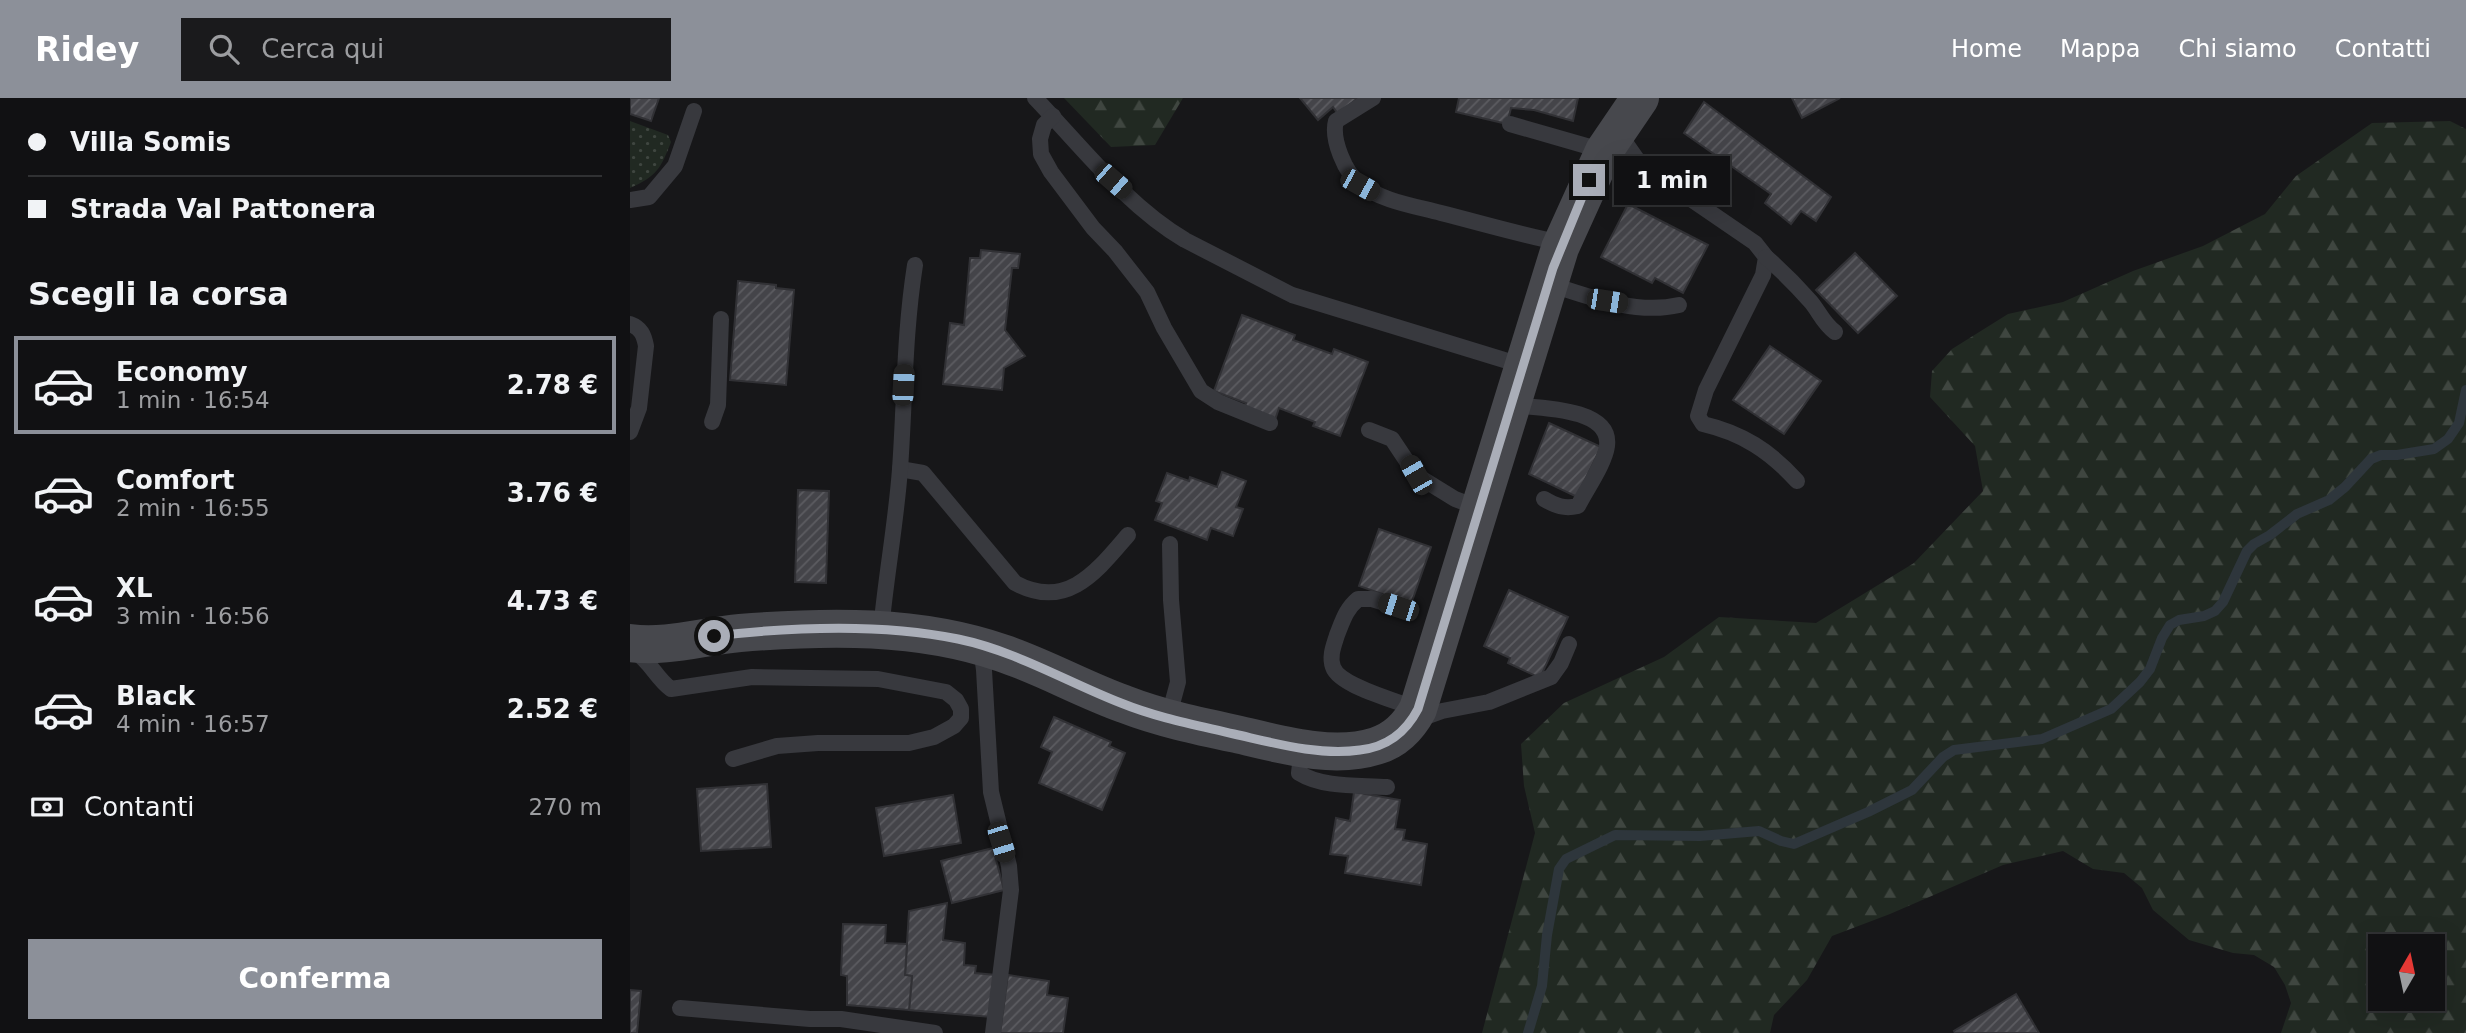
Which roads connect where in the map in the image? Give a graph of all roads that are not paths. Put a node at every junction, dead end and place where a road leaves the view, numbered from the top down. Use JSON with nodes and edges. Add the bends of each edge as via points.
{"nodes":[{"id":1,"x":1035,"y":98,"type":"edge"},
{"id":2,"x":1373,"y":98,"type":"edge"},
{"id":3,"x":694,"y":111,"type":"dead end"},
{"id":4,"x":1053,"y":116,"type":"junction"},
{"id":5,"x":1624,"y":116,"type":"edge"},
{"id":6,"x":1510,"y":124,"type":"dead end"},
{"id":7,"x":630,"y":200,"type":"edge"},
{"id":8,"x":1562,"y":243,"type":"junction"},
{"id":9,"x":1766,"y":257,"type":"junction"},
{"id":10,"x":915,"y":265,"type":"dead end"},
{"id":11,"x":1550,"y":284,"type":"junction"},
{"id":12,"x":1679,"y":305,"type":"dead end"},
{"id":13,"x":721,"y":319,"type":"dead end"},
{"id":14,"x":630,"y":324,"type":"edge"},
{"id":15,"x":1835,"y":332,"type":"dead end"},
{"id":16,"x":1524,"y":366,"type":"junction"},
{"id":17,"x":1511,"y":405,"type":"junction"},
{"id":18,"x":712,"y":422,"type":"dead end"},
{"id":19,"x":1270,"y":423,"type":"dead end"},
{"id":20,"x":1369,"y":430,"type":"dead end"},
{"id":21,"x":630,"y":432,"type":"edge"},
{"id":22,"x":900,"y":469,"type":"junction"},
{"id":23,"x":1797,"y":481,"type":"dead end"},
{"id":24,"x":1544,"y":499,"type":"dead end"},
{"id":25,"x":1479,"y":509,"type":"junction"},
{"id":26,"x":1128,"y":535,"type":"dead end"},
{"id":27,"x":1170,"y":544,"type":"dead end"},
{"id":28,"x":1398,"y":607,"type":"dead end"},
{"id":29,"x":881,"y":630,"type":"junction"},
{"id":30,"x":630,"y":643,"type":"edge"},
{"id":31,"x":1569,"y":644,"type":"dead end"},
{"id":32,"x":980,"y":645,"type":"junction"},
{"id":33,"x":630,"y":649,"type":"edge"},
{"id":34,"x":1415,"y":715,"type":"junction"},
{"id":35,"x":1168,"y":719,"type":"junction"},
{"id":36,"x":1302,"y":747,"type":"junction"},
{"id":37,"x":733,"y":759,"type":"dead end"},
{"id":38,"x":1387,"y":787,"type":"dead end"},
{"id":39,"x":680,"y":1008,"type":"dead end"},
{"id":40,"x":935,"y":1033,"type":"edge"},
{"id":41,"x":993,"y":1033,"type":"edge"}],
"edges":[{"from":1,"to":4,"type":"lane"},
{"from":2,"to":8,"type":"lane","via":[[1336,121],[1334,129],[1350,175],[1360,185],[1409,204]]},
{"from":3,"to":7,"type":"lane","via":[[675,166],[649,197]]},
{"from":4,"to":16,"type":"lane","via":[[1113,181],[1170,231],[1258,279],[1292,295]]},
{"from":4,"to":19,"type":"lane","via":[[1044,125],[1041,154],[1093,228],[1147,292],[1201,391]]},
{"from":5,"to":6,"type":"lane"},
{"from":5,"to":8,"type":"street"},
{"from":5,"to":9,"type":"lane","via":[[1631,155],[1641,165],[1755,243]]},
{"from":8,"to":11,"type":"street"},
{"from":9,"to":15,"type":"lane"},
{"from":9,"to":23,"type":"lane","via":[[1763,275],[1706,390],[1698,416],[1703,424],[1728,430],[1771,454]]},
{"from":10,"to":22,"type":"lane","via":[[904,366]]},
{"from":11,"to":12,"type":"lane","via":[[1607,301]]},
{"from":11,"to":16,"type":"street"},
{"from":13,"to":18,"type":"lane","via":[[718,405]]},
{"from":14,"to":21,"type":"lane","via":[[645,337],[646,346],[639,408]]},
{"from":16,"to":17,"type":"street"},
{"from":17,"to":24,"type":"lane","via":[[1587,416],[1606,434],[1607,447],[1578,506],[1567,508]]},
{"from":17,"to":25,"type":"street"},
{"from":20,"to":25,"type":"lane","via":[[1392,439],[1416,475]]},
{"from":22,"to":26,"type":"lane","via":[[923,472],[1015,583],[1028,590],[1060,592],[1079,584]]},
{"from":22,"to":29,"type":"lane"},
{"from":25,"to":34,"type":"street"},
{"from":27,"to":35,"type":"lane","via":[[1178,682]]},
{"from":28,"to":34,"type":"lane","via":[[1358,598],[1347,608],[1332,651],[1333,667],[1351,684]]},
{"from":29,"to":30,"type":"street","via":[[757,632]]},
{"from":29,"to":32,"type":"street"},
{"from":31,"to":34,"type":"lane","via":[[1551,677],[1489,702]]},
{"from":32,"to":35,"type":"street"},
{"from":32,"to":41,"type":"lane","via":[[991,792],[1011,890]]},
{"from":33,"to":37,"type":"lane","via":[[648,660],[659,681],[671,690],[752,677],[878,679],[946,692],[961,709],[954,726],[909,743],[777,746]]},
{"from":34,"to":36,"type":"street","via":[[1397,736],[1379,746],[1324,751]]},
{"from":35,"to":36,"type":"street"},
{"from":36,"to":38,"type":"lane","via":[[1299,773],[1305,776]]},
{"from":39,"to":40,"type":"lane","via":[[841,1019]]}]}
